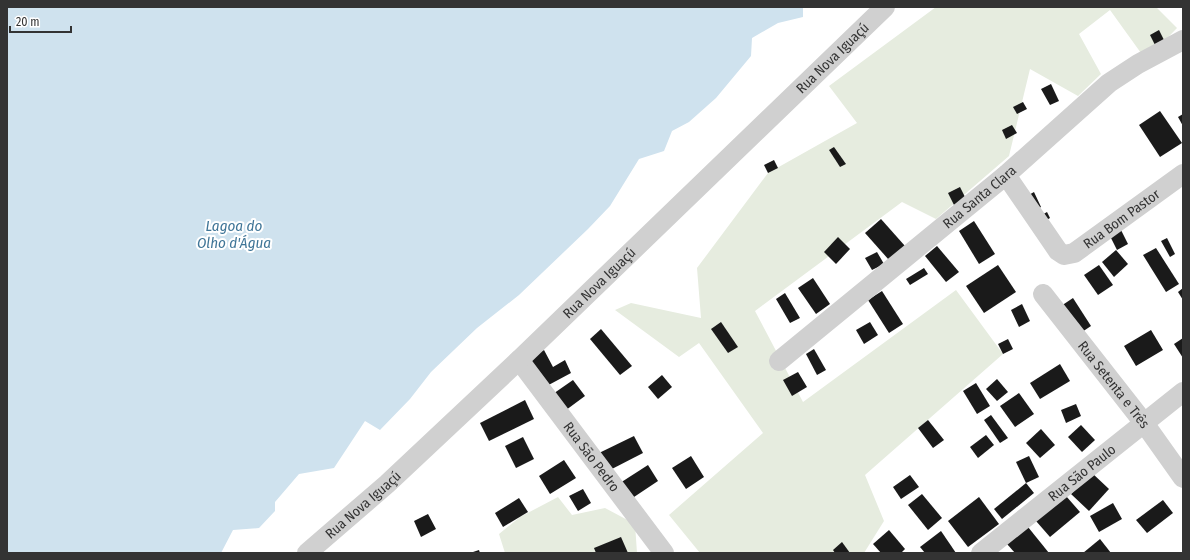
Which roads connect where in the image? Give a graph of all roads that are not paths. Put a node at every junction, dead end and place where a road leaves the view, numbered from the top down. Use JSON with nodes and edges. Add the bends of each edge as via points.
{"nodes":[{"id":1,"x":885,"y":7,"type":"edge"},
{"id":2,"x":1183,"y":40,"type":"edge"},
{"id":3,"x":1183,"y":174,"type":"edge"},
{"id":4,"x":1006,"y":175,"type":"junction"},
{"id":5,"x":1043,"y":294,"type":"dead end"},
{"id":6,"x":519,"y":360,"type":"junction"},
{"id":7,"x":779,"y":361,"type":"dead end"},
{"id":8,"x":1183,"y":392,"type":"edge"},
{"id":9,"x":1144,"y":423,"type":"junction"},
{"id":10,"x":1183,"y":478,"type":"edge"},
{"id":11,"x":307,"y":553,"type":"edge"},
{"id":12,"x":664,"y":553,"type":"edge"},
{"id":13,"x":981,"y":553,"type":"edge"}],
"edges":[{"from":1,"to":6,"type":"street","name":"Rua Nova Iguaçú"},
{"from":2,"to":4,"type":"street","name":"Rua Santa Clara","via":[[1109,83]]},
{"from":3,"to":4,"type":"street","name":"Rua Bom Pastor","via":[[1074,253],[1064,255],[1058,251]]},
{"from":4,"to":7,"type":"street","name":"Rua Santa Clara"},
{"from":5,"to":9,"type":"street","name":"Rua Setenta e Três"},
{"from":6,"to":11,"type":"street","name":"Rua Nova Iguaçú","via":[[387,484]]},
{"from":6,"to":12,"type":"street","name":"Rua São Pedro"},
{"from":8,"to":9,"type":"street","name":"Rua São Paulo"},
{"from":9,"to":10,"type":"street","name":"Rua Setenta e Três"},
{"from":9,"to":13,"type":"street","name":"Rua São Paulo"}]}
